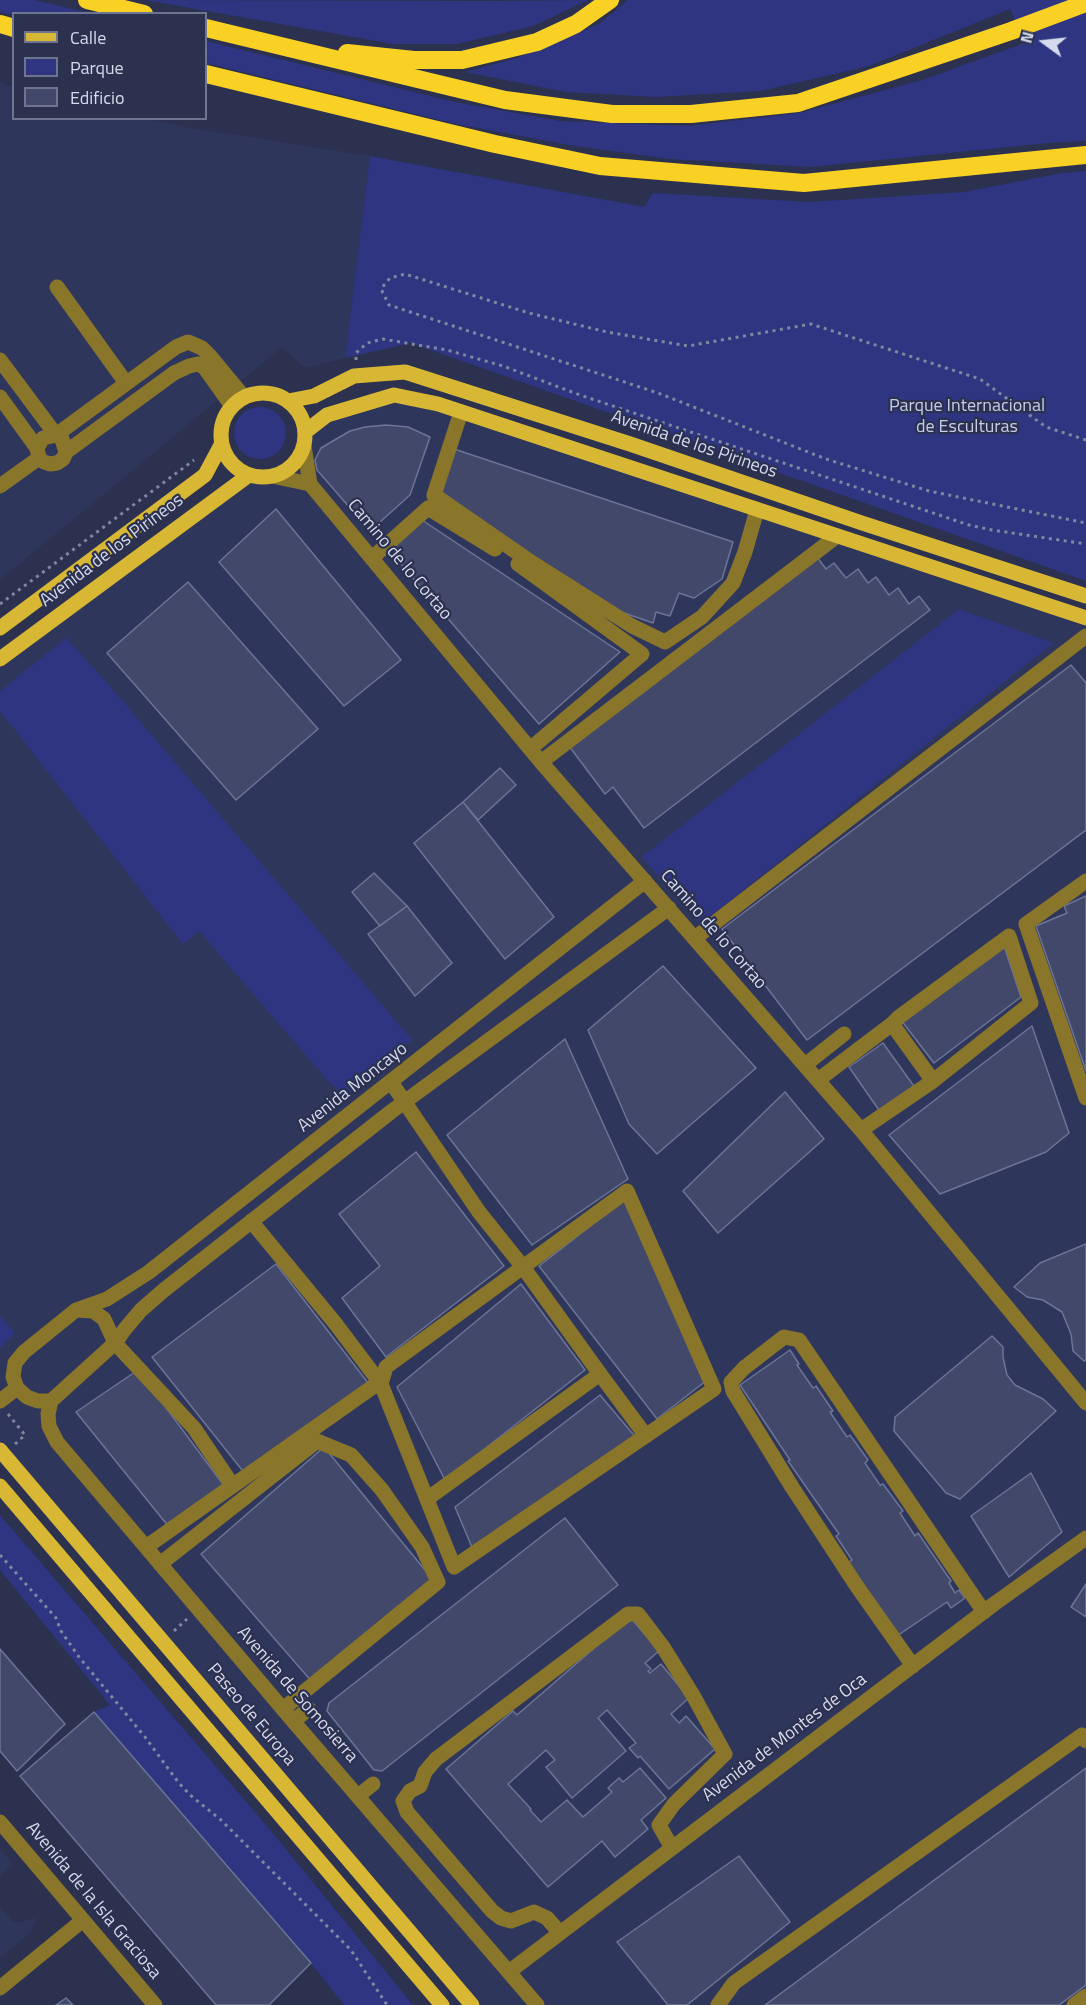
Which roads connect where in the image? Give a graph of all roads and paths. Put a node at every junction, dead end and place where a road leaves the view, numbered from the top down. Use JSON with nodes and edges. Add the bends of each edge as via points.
{"nodes":[{"id":1,"x":87,"y":0,"type":"edge"},
{"id":2,"x":610,"y":0,"type":"edge"},
{"id":3,"x":1086,"y":3,"type":"edge"},
{"id":4,"x":136,"y":12,"type":"edge"},
{"id":5,"x":207,"y":28,"type":"edge"},
{"id":6,"x":318,"y":55,"type":"junction"},
{"id":7,"x":207,"y":74,"type":"edge"},
{"id":8,"x":1086,"y":155,"type":"edge"},
{"id":9,"x":57,"y":287,"type":"dead end"},
{"id":10,"x":0,"y":360,"type":"edge"},
{"id":11,"x":354,"y":376,"type":"junction"},
{"id":12,"x":126,"y":383,"type":"junction"},
{"id":13,"x":0,"y":397,"type":"edge"},
{"id":14,"x":237,"y":401,"type":"junction"},
{"id":15,"x":288,"y":401,"type":"junction"},
{"id":16,"x":461,"y":412,"type":"junction"},
{"id":17,"x":56,"y":435,"type":"junction"},
{"id":18,"x":304,"y":439,"type":"junction"},
{"id":19,"x":1086,"y":440,"type":"edge"},
{"id":20,"x":221,"y":444,"type":"junction"},
{"id":21,"x":66,"y":452,"type":"junction"},
{"id":22,"x":38,"y":453,"type":"junction"},
{"id":23,"x":249,"y":475,"type":"junction"},
{"id":24,"x":272,"y":476,"type":"junction"},
{"id":25,"x":310,"y":484,"type":"junction"},
{"id":26,"x":0,"y":486,"type":"edge"},
{"id":27,"x":757,"y":510,"type":"junction"},
{"id":28,"x":1086,"y":523,"type":"edge"},
{"id":29,"x":837,"y":536,"type":"junction"},
{"id":30,"x":1086,"y":544,"type":"edge"},
{"id":31,"x":372,"y":558,"type":"junction"},
{"id":32,"x":1086,"y":596,"type":"edge"},
{"id":33,"x":0,"y":604,"type":"edge"},
{"id":34,"x":1086,"y":618,"type":"edge"},
{"id":35,"x":0,"y":627,"type":"edge"},
{"id":36,"x":1086,"y":636,"type":"edge"},
{"id":37,"x":0,"y":659,"type":"edge"},
{"id":38,"x":530,"y":749,"type":"junction"},
{"id":39,"x":541,"y":762,"type":"junction"},
{"id":40,"x":645,"y":881,"type":"junction"},
{"id":41,"x":1086,"y":881,"type":"edge"},
{"id":42,"x":669,"y":908,"type":"junction"},
{"id":43,"x":695,"y":939,"type":"junction"},
{"id":44,"x":892,"y":1024,"type":"junction"},
{"id":45,"x":844,"y":1034,"type":"dead end"},
{"id":46,"x":805,"y":1065,"type":"junction"},
{"id":47,"x":818,"y":1080,"type":"junction"},
{"id":48,"x":933,"y":1081,"type":"junction"},
{"id":49,"x":391,"y":1082,"type":"junction"},
{"id":50,"x":1086,"y":1098,"type":"edge"},
{"id":51,"x":404,"y":1102,"type":"junction"},
{"id":52,"x":861,"y":1130,"type":"junction"},
{"id":53,"x":251,"y":1221,"type":"junction"},
{"id":54,"x":523,"y":1267,"type":"junction"},
{"id":55,"x":76,"y":1310,"type":"junction"},
{"id":56,"x":115,"y":1343,"type":"junction"},
{"id":57,"x":600,"y":1374,"type":"junction"},
{"id":58,"x":381,"y":1384,"type":"junction"},
{"id":59,"x":17,"y":1388,"type":"junction"},
{"id":60,"x":51,"y":1401,"type":"junction"},
{"id":61,"x":1086,"y":1403,"type":"edge"},
{"id":62,"x":3,"y":1407,"type":"edge"},
{"id":63,"x":646,"y":1436,"type":"junction"},
{"id":64,"x":2,"y":1452,"type":"edge"},
{"id":65,"x":0,"y":1486,"type":"edge"},
{"id":66,"x":232,"y":1486,"type":"junction"},
{"id":67,"x":427,"y":1499,"type":"junction"},
{"id":68,"x":1086,"y":1538,"type":"edge"},
{"id":69,"x":146,"y":1548,"type":"junction"},
{"id":70,"x":0,"y":1555,"type":"edge"},
{"id":71,"x":160,"y":1564,"type":"junction"},
{"id":72,"x":984,"y":1612,"type":"junction"},
{"id":73,"x":913,"y":1666,"type":"junction"},
{"id":74,"x":309,"y":1709,"type":"dead end"},
{"id":75,"x":288,"y":1716,"type":"junction"},
{"id":76,"x":1086,"y":1741,"type":"edge"},
{"id":77,"x":373,"y":1784,"type":"dead end"},
{"id":78,"x":358,"y":1796,"type":"junction"},
{"id":79,"x":0,"y":1822,"type":"edge"},
{"id":80,"x":672,"y":1848,"type":"junction"},
{"id":81,"x":83,"y":1920,"type":"junction"},
{"id":82,"x":560,"y":1933,"type":"junction"},
{"id":83,"x":510,"y":1971,"type":"junction"},
{"id":84,"x":0,"y":1988,"type":"edge"},
{"id":85,"x":1086,"y":1996,"type":"edge"},
{"id":86,"x":155,"y":2005,"type":"edge"},
{"id":87,"x":387,"y":2005,"type":"edge"},
{"id":88,"x":442,"y":2005,"type":"edge"},
{"id":89,"x":472,"y":2005,"type":"edge"},
{"id":90,"x":537,"y":2005,"type":"edge"},
{"id":91,"x":718,"y":2005,"type":"edge"},
{"id":92,"x":1074,"y":2005,"type":"edge"}],
"edges":[{"from":1,"to":4,"type":"highway"},
{"from":2,"to":6,"type":"highway","via":[[576,24],[537,42],[462,60],[414,60],[356,52]]},
{"from":3,"to":6,"type":"highway","via":[[798,103],[691,114],[612,114],[505,100]]},
{"from":5,"to":6,"type":"highway"},
{"from":7,"to":8,"type":"highway","via":[[600,166],[804,183]]},
{"from":9,"to":12,"type":"street"},
{"from":10,"to":17,"type":"street"},
{"from":11,"to":15,"type":"main road","name":"Avenida de los Pirineos","via":[[314,396]]},
{"from":11,"to":30,"type":"path","via":[[356,353],[367,343],[383,339],[447,350],[969,525]]},
{"from":11,"to":32,"type":"main road","name":"Avenida de los Pirineos","via":[[405,372]]},
{"from":12,"to":14,"type":"street","via":[[188,342],[210,356]]},
{"from":12,"to":17,"type":"street"},
{"from":13,"to":22,"type":"street"},
{"from":14,"to":15,"type":"main road","via":[[262,393]]},
{"from":14,"to":20,"type":"main road","via":[[222,421]]},
{"from":14,"to":21,"type":"street","via":[[204,367],[189,366],[174,372]]},
{"from":15,"to":18,"type":"main road","via":[[298,412]]},
{"from":16,"to":18,"type":"main road","via":[[394,395],[327,415]]},
{"from":16,"to":27,"type":"main road"},
{"from":16,"to":27,"type":"street","via":[[434,495],[528,560],[632,626],[665,642],[702,617],[733,583]]},
{"from":17,"to":21,"type":"street","via":[[63,439]]},
{"from":17,"to":22,"type":"street","via":[[43,438]]},
{"from":18,"to":24,"type":"main road","via":[[294,463]]},
{"from":18,"to":25,"type":"street"},
{"from":19,"to":28,"type":"path","via":[[1046,427],[980,379],[811,324],[688,346],[607,333],[540,316],[405,274],[390,278],[381,289],[389,306],[658,393],[826,459],[930,491]]},
{"from":20,"to":23,"type":"main road","via":[[229,460]]},
{"from":20,"to":33,"type":"path"},
{"from":20,"to":35,"type":"main road","name":"Avenida de los Pirineos","via":[[205,475]]},
{"from":21,"to":22,"type":"street","via":[[63,459],[50,464]]},
{"from":22,"to":26,"type":"street"},
{"from":23,"to":24,"type":"main road"},
{"from":23,"to":37,"type":"main road","name":"Avenida de los Pirineos"},
{"from":24,"to":25,"type":"street"},
{"from":25,"to":31,"type":"street","name":"Camino de lo Cortao"},
{"from":27,"to":29,"type":"main road"},
{"from":29,"to":34,"type":"main road"},
{"from":29,"to":39,"type":"street"},
{"from":31,"to":38,"type":"street","name":"Camino de lo Cortao"},
{"from":31,"to":38,"type":"street","via":[[428,508],[498,551],[642,654]]},
{"from":36,"to":43,"type":"street"},
{"from":38,"to":39,"type":"street","name":"Camino de lo Cortao"},
{"from":39,"to":40,"type":"street","name":"Camino de lo Cortao"},
{"from":40,"to":42,"type":"street","name":"Camino de lo Cortao"},
{"from":40,"to":49,"type":"street","name":"Avenida Moncayo"},
{"from":41,"to":50,"type":"street","via":[[1026,924]]},
{"from":42,"to":43,"type":"street","name":"Camino de lo Cortao"},
{"from":42,"to":51,"type":"street"},
{"from":43,"to":46,"type":"street","name":"Camino de lo Cortao"},
{"from":44,"to":47,"type":"street"},
{"from":44,"to":48,"type":"street"},
{"from":44,"to":48,"type":"street","via":[[1009,936],[1031,1003]]},
{"from":45,"to":46,"type":"street"},
{"from":46,"to":47,"type":"street","name":"Camino de lo Cortao"},
{"from":47,"to":52,"type":"street","name":"Camino de lo Cortao"},
{"from":48,"to":52,"type":"street"},
{"from":49,"to":51,"type":"street"},
{"from":49,"to":55,"type":"street","name":"Avenida Moncayo","via":[[149,1272],[107,1299]]},
{"from":51,"to":53,"type":"street"},
{"from":51,"to":54,"type":"street","via":[[479,1212]]},
{"from":52,"to":61,"type":"street","name":"Camino de lo Cortao"},
{"from":53,"to":56,"type":"street","via":[[141,1310]]},
{"from":53,"to":58,"type":"street"},
{"from":54,"to":57,"type":"street"},
{"from":54,"to":58,"type":"street","via":[[386,1367]]},
{"from":54,"to":63,"type":"street","via":[[627,1191],[714,1389]]},
{"from":55,"to":56,"type":"street","via":[[93,1311],[104,1319]]},
{"from":55,"to":59,"type":"street","name":"Avenida Moncayo","via":[[15,1363],[13,1377]]},
{"from":56,"to":60,"type":"street"},
{"from":56,"to":66,"type":"street","via":[[194,1428]]},
{"from":57,"to":63,"type":"street"},
{"from":57,"to":67,"type":"street"},
{"from":58,"to":66,"type":"street"},
{"from":58,"to":67,"type":"street"},
{"from":59,"to":60,"type":"street","via":[[27,1397]]},
{"from":59,"to":62,"type":"street"},
{"from":60,"to":69,"type":"street","name":"Avenida de Somosierra","via":[[49,1426],[57,1442]]},
{"from":62,"to":64,"type":"path","via":[[25,1435]]},
{"from":63,"to":67,"type":"street","via":[[454,1567]]},
{"from":64,"to":89,"type":"main road","name":"Paseo de Europa"},
{"from":65,"to":88,"type":"main road"},
{"from":66,"to":69,"type":"street"},
{"from":68,"to":72,"type":"street","name":"Avenida de Montes de Oca"},
{"from":69,"to":71,"type":"street","name":"Avenida de Somosierra"},
{"from":70,"to":87,"type":"path","via":[[56,1618],[79,1657],[178,1782],[345,1943]]},
{"from":71,"to":75,"type":"street","name":"Avenida de Somosierra"},
{"from":71,"to":75,"type":"street","via":[[317,1441],[351,1455],[382,1490],[422,1547],[438,1582]]},
{"from":72,"to":73,"type":"street","name":"Avenida de Montes de Oca"},
{"from":72,"to":73,"type":"street","via":[[799,1340],[784,1336],[731,1382],[733,1391],[798,1497]]},
{"from":73,"to":80,"type":"street","name":"Avenida de Montes de Oca"},
{"from":74,"to":75,"type":"street"},
{"from":75,"to":78,"type":"street","name":"Avenida de Somosierra"},
{"from":76,"to":91,"type":"street","via":[[1082,1735],[734,1983]]},
{"from":77,"to":78,"type":"street"},
{"from":78,"to":83,"type":"street","name":"Avenida de Somosierra"},
{"from":79,"to":81,"type":"street","name":"Avenida de la Isla Graciosa"},
{"from":80,"to":82,"type":"street","name":"Avenida de Montes de Oca"},
{"from":80,"to":82,"type":"street","via":[[658,1825],[725,1754],[663,1647],[638,1614],[628,1614],[436,1759],[420,1786],[403,1801],[407,1812],[492,1911],[511,1921],[534,1912],[547,1918]]},
{"from":81,"to":84,"type":"street"},
{"from":81,"to":86,"type":"street","name":"Avenida de la Isla Graciosa"},
{"from":82,"to":83,"type":"street","name":"Avenida de Montes de Oca"},
{"from":83,"to":90,"type":"street","name":"Avenida de Somosierra"},
{"from":85,"to":92,"type":"street"}]}
